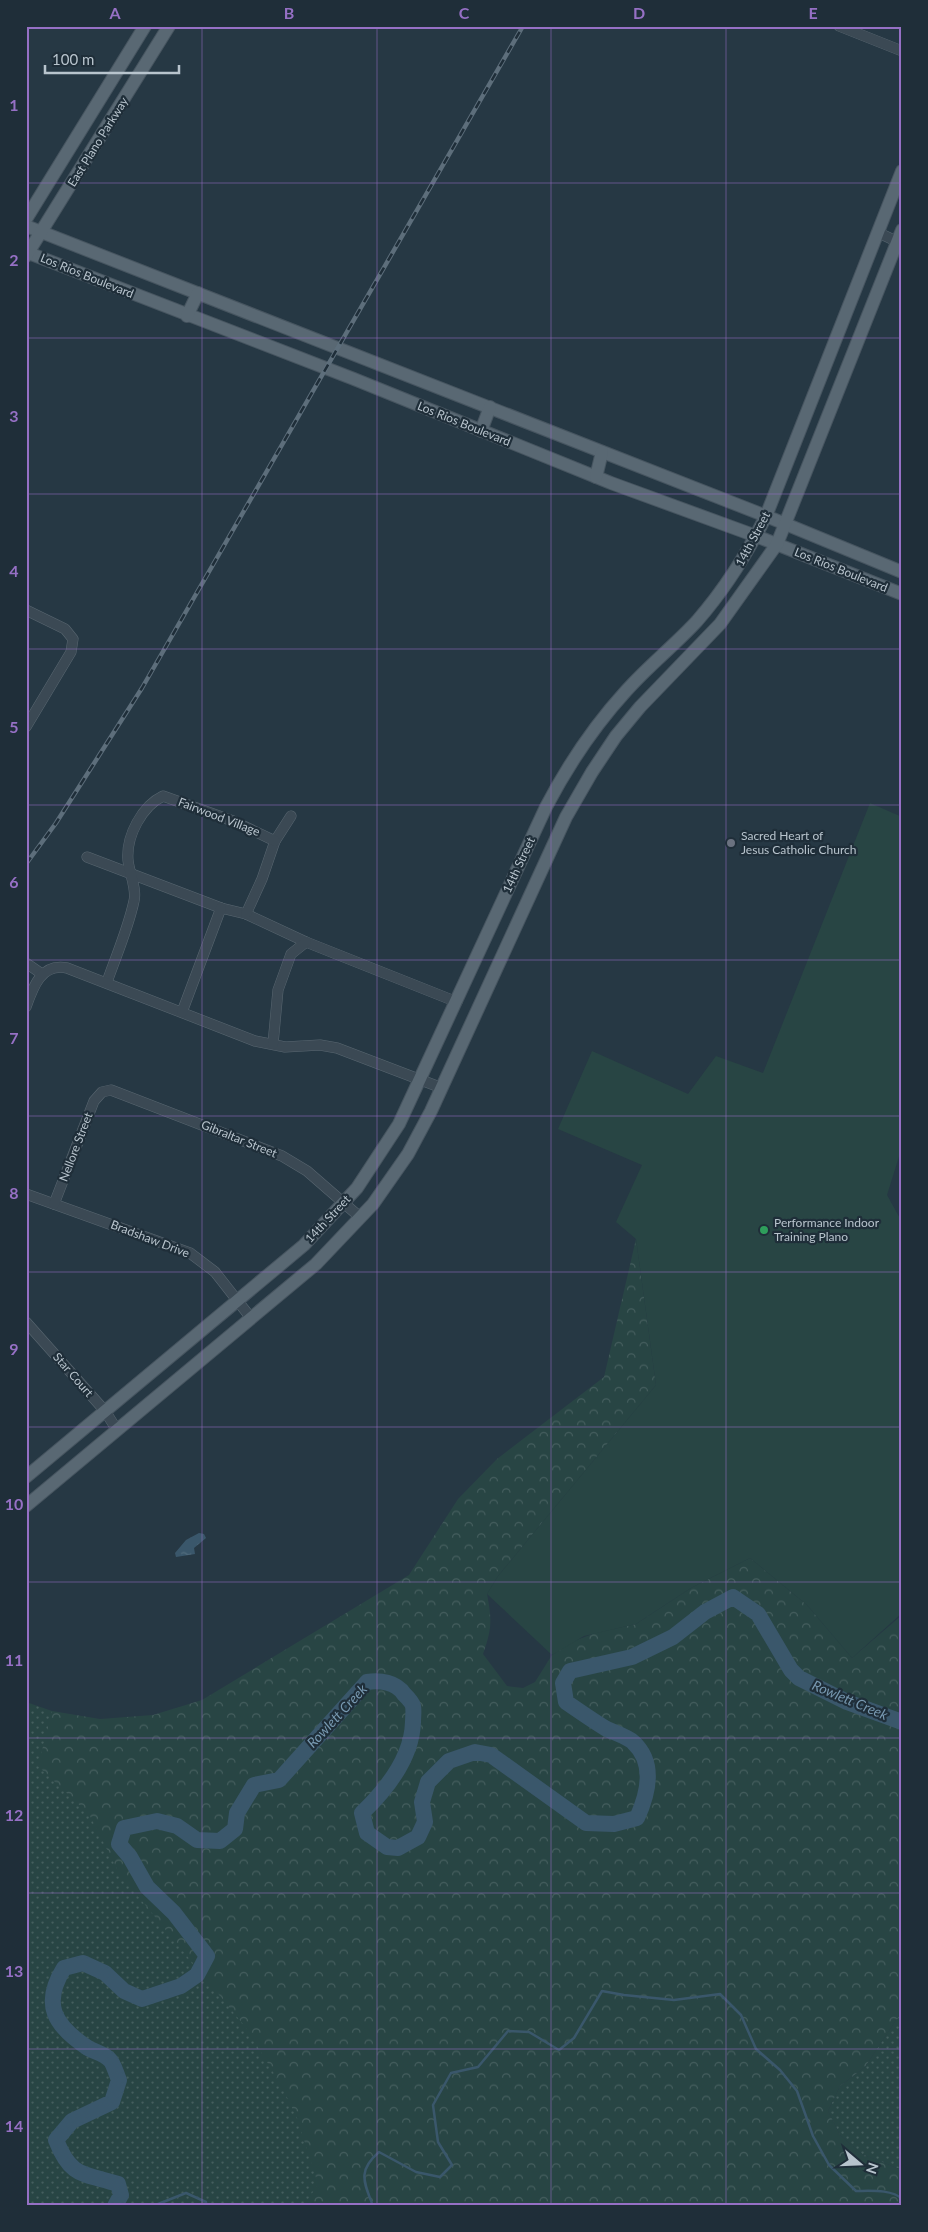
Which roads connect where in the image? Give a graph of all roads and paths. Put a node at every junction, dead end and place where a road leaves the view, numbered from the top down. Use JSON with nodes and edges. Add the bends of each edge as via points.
{"nodes":[{"id":1,"x":145,"y":26,"type":"edge"},
{"id":2,"x":169,"y":26,"type":"edge"},
{"id":3,"x":839,"y":26,"type":"edge"},
{"id":4,"x":902,"y":51,"type":"edge"},
{"id":5,"x":120,"y":68,"type":"junction"},
{"id":6,"x":137,"y":79,"type":"junction"},
{"id":7,"x":902,"y":171,"type":"edge"},
{"id":8,"x":26,"y":219,"type":"edge"},
{"id":9,"x":26,"y":226,"type":"edge"},
{"id":10,"x":878,"y":232,"type":"junction"},
{"id":11,"x":42,"y":233,"type":"junction"},
{"id":12,"x":900,"y":239,"type":"edge"},
{"id":13,"x":27,"y":254,"type":"edge"},
{"id":14,"x":198,"y":293,"type":"junction"},
{"id":15,"x":187,"y":316,"type":"junction"},
{"id":16,"x":828,"y":360,"type":"junction"},
{"id":17,"x":848,"y":368,"type":"junction"},
{"id":18,"x":490,"y":408,"type":"junction"},
{"id":19,"x":481,"y":431,"type":"junction"},
{"id":20,"x":602,"y":452,"type":"junction"},
{"id":21,"x":596,"y":477,"type":"junction"},
{"id":22,"x":766,"y":516,"type":"junction"},
{"id":23,"x":786,"y":526,"type":"junction"},
{"id":24,"x":756,"y":536,"type":"junction"},
{"id":25,"x":777,"y":544,"type":"junction"},
{"id":26,"x":902,"y":572,"type":"edge"},
{"id":27,"x":902,"y":594,"type":"edge"},
{"id":28,"x":26,"y":610,"type":"edge"},
{"id":29,"x":641,"y":676,"type":"junction"},
{"id":30,"x":656,"y":690,"type":"junction"},
{"id":31,"x":26,"y":727,"type":"edge"},
{"id":32,"x":546,"y":807,"type":"junction"},
{"id":33,"x":292,"y":816,"type":"dead end"},
{"id":34,"x":566,"y":817,"type":"junction"},
{"id":35,"x":275,"y":841,"type":"junction"},
{"id":36,"x":87,"y":857,"type":"dead end"},
{"id":37,"x":130,"y":873,"type":"junction"},
{"id":38,"x":220,"y":908,"type":"junction"},
{"id":39,"x":500,"y":908,"type":"junction"},
{"id":40,"x":246,"y":914,"type":"junction"},
{"id":41,"x":520,"y":918,"type":"junction"},
{"id":42,"x":306,"y":942,"type":"junction"},
{"id":43,"x":26,"y":963,"type":"edge"},
{"id":44,"x":42,"y":974,"type":"junction"},
{"id":45,"x":107,"y":982,"type":"junction"},
{"id":46,"x":456,"y":1002,"type":"junction"},
{"id":47,"x":26,"y":1007,"type":"edge"},
{"id":48,"x":182,"y":1012,"type":"junction"},
{"id":49,"x":273,"y":1044,"type":"junction"},
{"id":50,"x":421,"y":1080,"type":"junction"},
{"id":51,"x":442,"y":1088,"type":"junction"},
{"id":52,"x":102,"y":1092,"type":"joint"},
{"id":53,"x":26,"y":1194,"type":"edge"},
{"id":54,"x":54,"y":1204,"type":"junction"},
{"id":55,"x":344,"y":1204,"type":"junction"},
{"id":56,"x":361,"y":1218,"type":"junction"},
{"id":57,"x":238,"y":1301,"type":"junction"},
{"id":58,"x":252,"y":1318,"type":"junction"},
{"id":59,"x":26,"y":1322,"type":"edge"},
{"id":60,"x":104,"y":1411,"type":"junction"},
{"id":61,"x":117,"y":1430,"type":"junction"},
{"id":62,"x":26,"y":1477,"type":"edge"},
{"id":63,"x":26,"y":1506,"type":"edge"}],
"edges":[{"from":1,"to":5,"type":"main road","name":"East Plano Parkway"},
{"from":2,"to":6,"type":"main road","name":"East Plano Parkway"},
{"from":3,"to":4,"type":"street"},
{"from":5,"to":6,"type":"main road"},
{"from":5,"to":8,"type":"main road","name":"East Plano Parkway"},
{"from":6,"to":11,"type":"main road","name":"East Plano Parkway"},
{"from":7,"to":10,"type":"main road","name":"14th Street"},
{"from":9,"to":11,"type":"main road","name":"Los Rios Boulevard"},
{"from":10,"to":12,"type":"street"},
{"from":10,"to":16,"type":"main road","name":"14th Street"},
{"from":11,"to":13,"type":"main road","name":"East Plano Parkway"},
{"from":11,"to":14,"type":"main road","name":"Los Rios Boulevard"},
{"from":12,"to":17,"type":"main road","name":"14th Street"},
{"from":13,"to":15,"type":"main road","name":"Los Rios Boulevard"},
{"from":14,"to":15,"type":"main road"},
{"from":14,"to":18,"type":"main road","name":"Los Rios Boulevard"},
{"from":15,"to":19,"type":"main road","name":"Los Rios Boulevard"},
{"from":16,"to":17,"type":"main road"},
{"from":16,"to":22,"type":"main road","name":"14th Street"},
{"from":17,"to":23,"type":"main road","name":"14th Street"},
{"from":18,"to":19,"type":"main road"},
{"from":18,"to":20,"type":"main road","name":"Los Rios Boulevard"},
{"from":19,"to":21,"type":"main road","name":"Los Rios Boulevard"},
{"from":20,"to":21,"type":"main road"},
{"from":20,"to":22,"type":"main road","name":"Los Rios Boulevard"},
{"from":21,"to":24,"type":"main road","name":"Los Rios Boulevard"},
{"from":22,"to":23,"type":"main road","name":"Los Rios Boulevard"},
{"from":22,"to":24,"type":"main road","name":"14th Street"},
{"from":23,"to":25,"type":"main road","name":"14th Street"},
{"from":23,"to":26,"type":"main road","name":"Los Rios Boulevard"},
{"from":24,"to":25,"type":"main road","name":"Los Rios Boulevard"},
{"from":24,"to":29,"type":"main road","name":"14th Street","via":[[740,565],[696,622]]},
{"from":25,"to":27,"type":"main road","name":"Los Rios Boulevard"},
{"from":25,"to":30,"type":"main road","name":"14th Street","via":[[720,624]]},
{"from":28,"to":31,"type":"street","via":[[65,629],[73,639],[71,652]]},
{"from":29,"to":30,"type":"main road"},
{"from":29,"to":32,"type":"main road","name":"14th Street","via":[[580,748]]},
{"from":30,"to":34,"type":"main road","name":"14th Street","via":[[628,720],[605,752]]},
{"from":32,"to":34,"type":"main road"},
{"from":32,"to":39,"type":"main road","name":"14th Street"},
{"from":33,"to":35,"type":"street","name":"Fairwood Village"},
{"from":34,"to":41,"type":"main road","name":"14th Street"},
{"from":35,"to":37,"type":"street","name":"Fairwood Village","via":[[233,821],[163,796],[147,807],[132,836],[128,858]]},
{"from":35,"to":40,"type":"street","name":"Fairwood Village"},
{"from":36,"to":37,"type":"street"},
{"from":37,"to":38,"type":"street"},
{"from":37,"to":45,"type":"street","name":"Fairwood Village","via":[[135,899]]},
{"from":38,"to":40,"type":"street"},
{"from":38,"to":48,"type":"street"},
{"from":39,"to":41,"type":"main road"},
{"from":39,"to":46,"type":"main road","name":"14th Street"},
{"from":40,"to":42,"type":"street"},
{"from":41,"to":51,"type":"main road","name":"14th Street"},
{"from":42,"to":46,"type":"street"},
{"from":42,"to":49,"type":"street","via":[[291,954],[278,990]]},
{"from":43,"to":44,"type":"street"},
{"from":44,"to":45,"type":"street","via":[[58,966]]},
{"from":44,"to":47,"type":"street"},
{"from":45,"to":48,"type":"street"},
{"from":46,"to":50,"type":"main road","name":"14th Street"},
{"from":48,"to":49,"type":"street","via":[[255,1042]]},
{"from":49,"to":50,"type":"street","via":[[338,1048]]},
{"from":50,"to":51,"type":"street"},
{"from":50,"to":55,"type":"main road","name":"14th Street","via":[[388,1143]]},
{"from":51,"to":56,"type":"main road","name":"14th Street","via":[[408,1154]]},
{"from":52,"to":54,"type":"street","name":"Nellore Street","via":[[94,1101]]},
{"from":52,"to":55,"type":"street","name":"Gibraltar Street","via":[[111,1090],[135,1098],[282,1156],[307,1172]]},
{"from":53,"to":54,"type":"street","name":"Bradshaw Drive"},
{"from":54,"to":57,"type":"street","name":"Bradshaw Drive","via":[[190,1254],[215,1272]]},
{"from":55,"to":56,"type":"street","name":"Gibraltar Street"},
{"from":55,"to":57,"type":"main road","name":"14th Street","via":[[304,1245]]},
{"from":56,"to":58,"type":"main road","name":"14th Street","via":[[316,1264]]},
{"from":57,"to":58,"type":"street","name":"Bradshaw Drive"},
{"from":57,"to":60,"type":"main road","name":"14th Street"},
{"from":58,"to":61,"type":"main road","name":"14th Street"},
{"from":59,"to":60,"type":"street","name":"Star Court"},
{"from":60,"to":61,"type":"street","name":"Star Court"},
{"from":60,"to":62,"type":"main road","name":"14th Street"},
{"from":61,"to":63,"type":"main road","name":"14th Street"}]}
